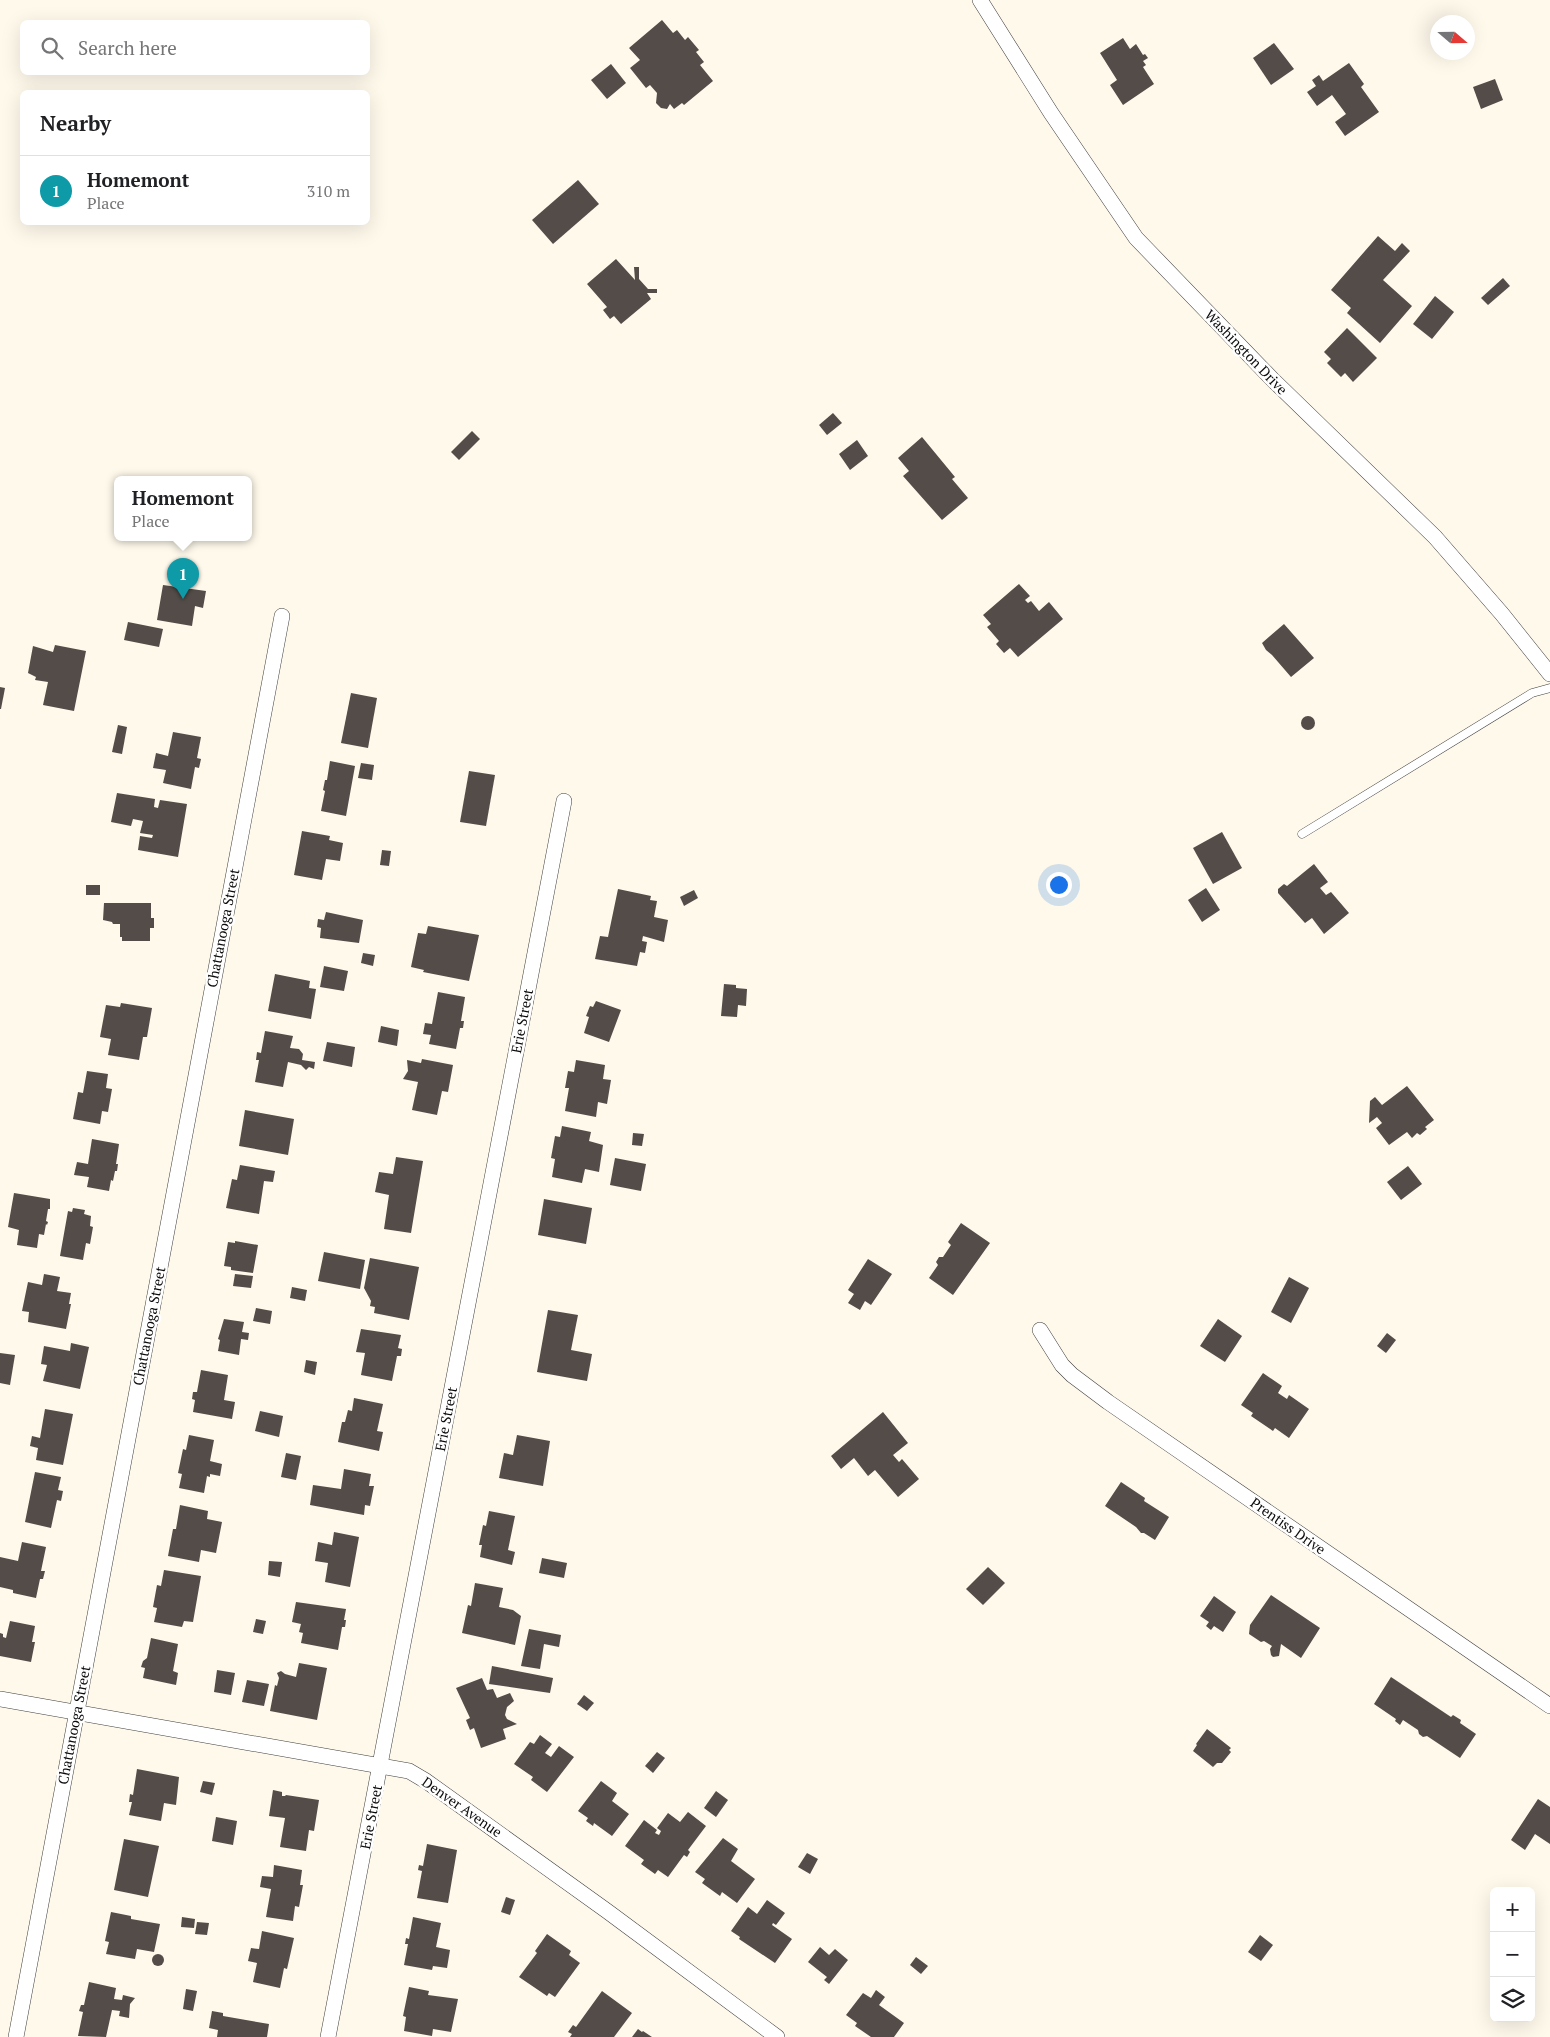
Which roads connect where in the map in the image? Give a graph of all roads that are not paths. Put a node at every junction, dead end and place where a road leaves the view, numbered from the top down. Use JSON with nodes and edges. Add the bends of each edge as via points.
{"nodes":[{"id":1,"x":980,"y":0,"type":"edge"},
{"id":2,"x":282,"y":616,"type":"dead end"},
{"id":3,"x":1550,"y":674,"type":"edge"},
{"id":4,"x":1550,"y":688,"type":"edge"},
{"id":5,"x":564,"y":802,"type":"dead end"},
{"id":6,"x":1302,"y":834,"type":"dead end"},
{"id":7,"x":1040,"y":1330,"type":"dead end"},
{"id":8,"x":0,"y":1699,"type":"edge"},
{"id":9,"x":1550,"y":1706,"type":"edge"},
{"id":10,"x":76,"y":1713,"type":"junction"},
{"id":11,"x":381,"y":1765,"type":"junction"},
{"id":12,"x":16,"y":2037,"type":"edge"},
{"id":13,"x":328,"y":2037,"type":"edge"},
{"id":14,"x":777,"y":2037,"type":"edge"}],
"edges":[{"from":1,"to":3,"type":"street","name":"Washington Drive","via":[[1050,113],[1136,238],[1273,380],[1435,537]]},
{"from":2,"to":10,"type":"street","name":"Chattanooga Street"},
{"from":4,"to":6,"type":"lane","via":[[1532,693]]},
{"from":5,"to":11,"type":"street","name":"Erie Street"},
{"from":7,"to":9,"type":"street","name":"Prentiss Drive","via":[[1062,1365],[1108,1402]]},
{"from":8,"to":10,"type":"street","name":"Denver Avenue"},
{"from":10,"to":11,"type":"street","name":"Denver Avenue"},
{"from":10,"to":12,"type":"street","name":"Chattanooga Street"},
{"from":11,"to":13,"type":"street","name":"Erie Street"},
{"from":11,"to":14,"type":"street","name":"Denver Avenue","via":[[409,1771],[426,1781]]}]}
